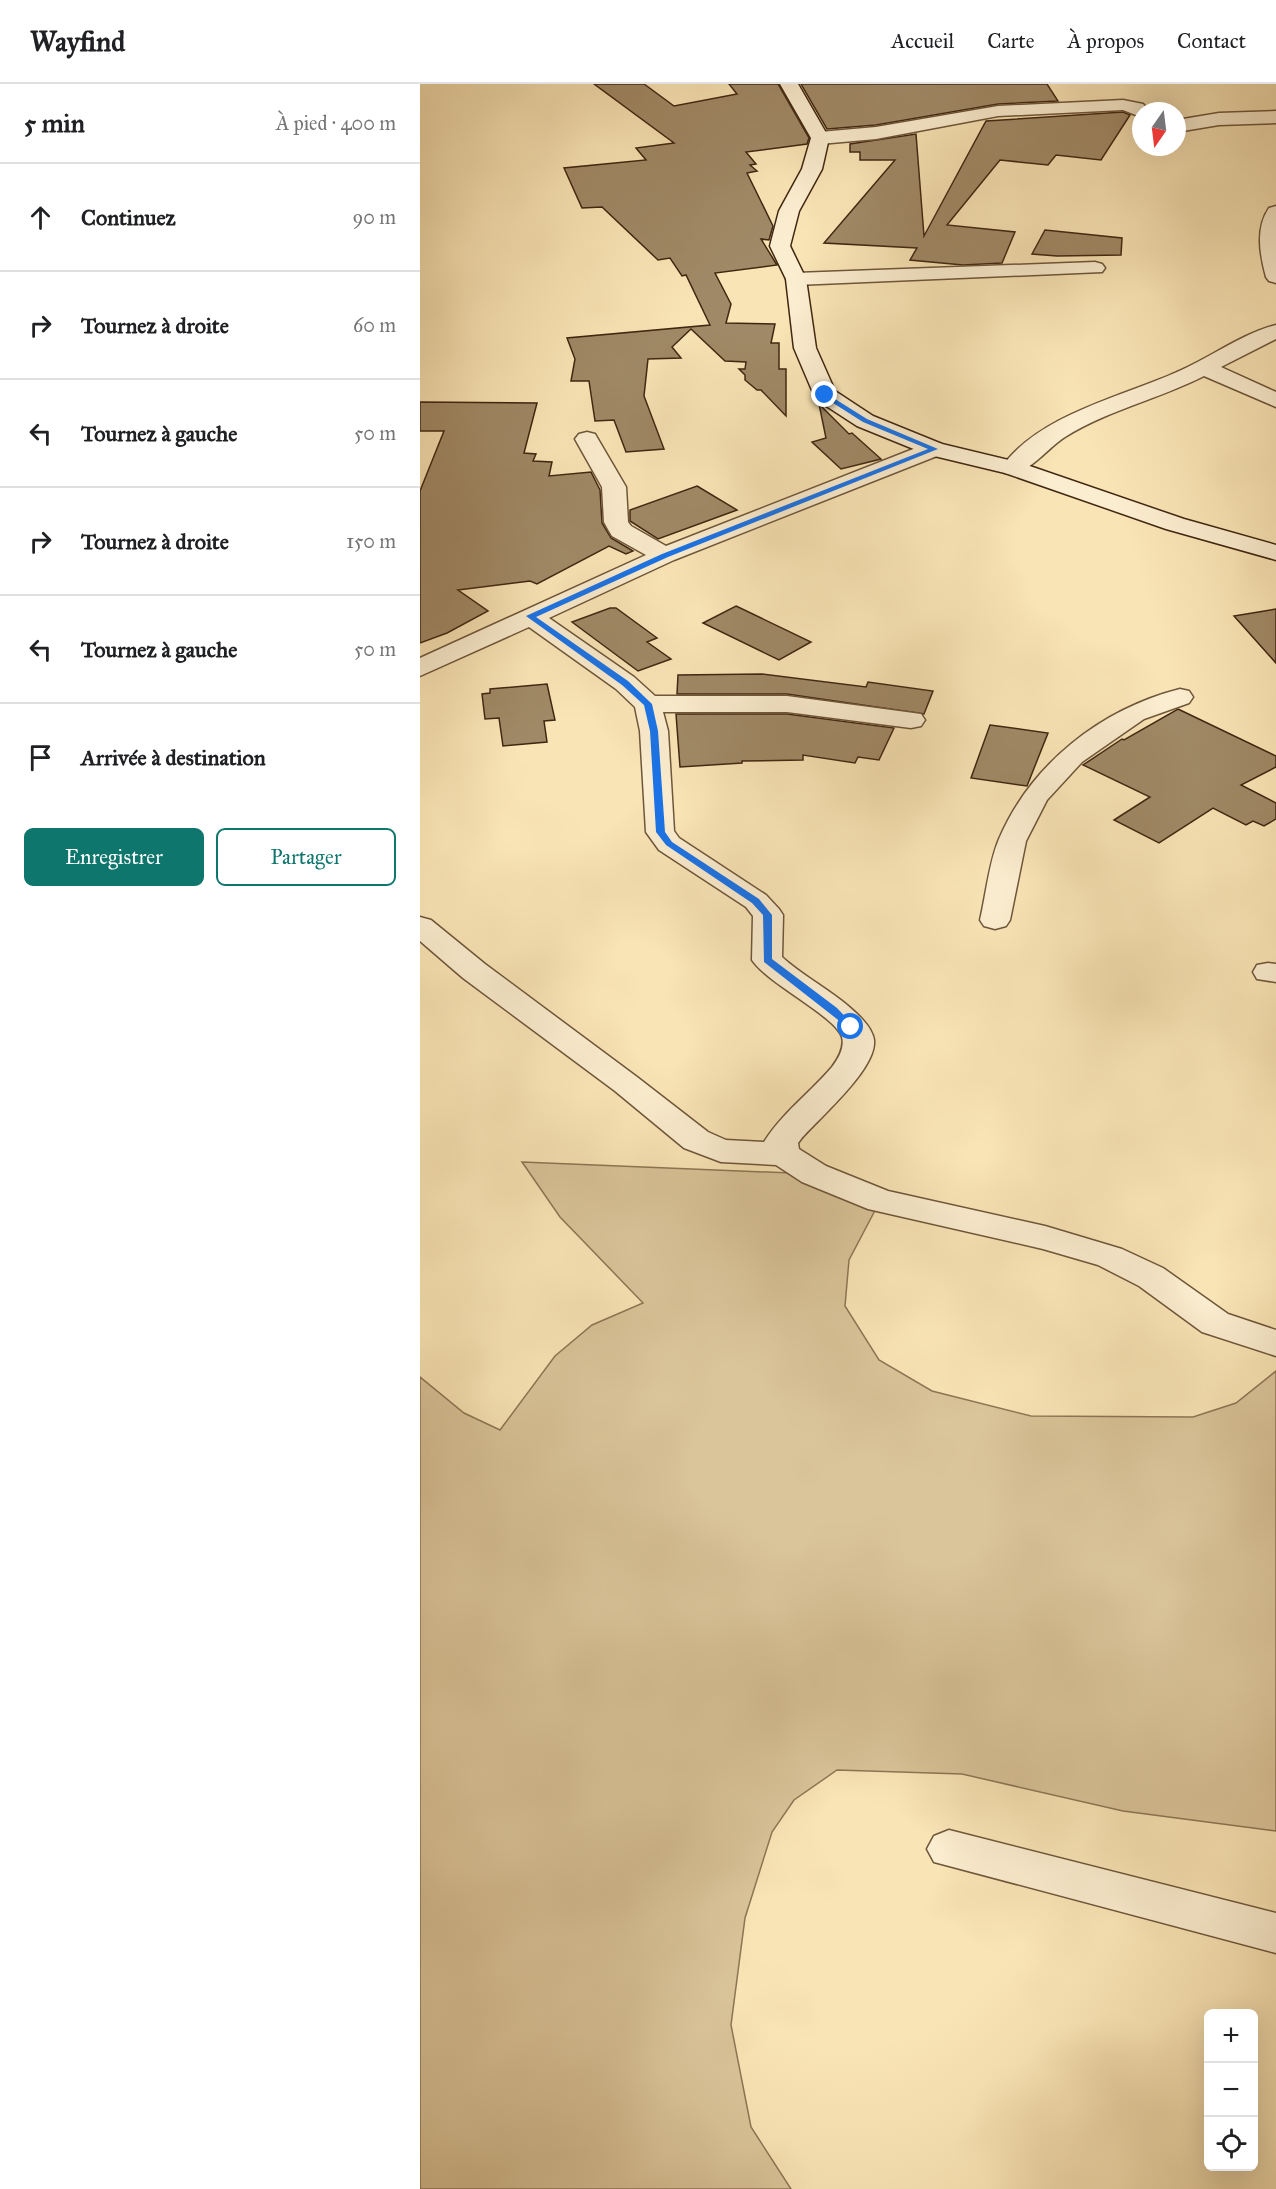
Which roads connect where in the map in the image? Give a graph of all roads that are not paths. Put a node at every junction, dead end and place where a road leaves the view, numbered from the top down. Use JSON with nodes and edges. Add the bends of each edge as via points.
{"nodes":[{"id":1,"x":789,"y":84,"type":"edge"},
{"id":2,"x":1132,"y":107,"type":"edge"},
{"id":3,"x":1275,"y":118,"type":"edge"},
{"id":4,"x":1186,"y":124,"type":"edge"},
{"id":5,"x":820,"y":138,"type":"junction"},
{"id":6,"x":1276,"y":212,"type":"edge"},
{"id":7,"x":1095,"y":268,"type":"dead end"},
{"id":8,"x":1276,"y":277,"type":"edge"},
{"id":9,"x":796,"y":279,"type":"junction"},
{"id":10,"x":1276,"y":331,"type":"edge"},
{"id":11,"x":1202,"y":367,"type":"junction"},
{"id":12,"x":1276,"y":400,"type":"edge"},
{"id":13,"x":586,"y":440,"type":"dead end"},
{"id":14,"x":934,"y":449,"type":"junction"},
{"id":15,"x":1013,"y":468,"type":"junction"},
{"id":16,"x":1276,"y":553,"type":"edge"},
{"id":17,"x":665,"y":555,"type":"junction"},
{"id":18,"x":530,"y":616,"type":"junction"},
{"id":19,"x":420,"y":668,"type":"edge"},
{"id":20,"x":1180,"y":698,"type":"dead end"},
{"id":21,"x":648,"y":704,"type":"junction"},
{"id":22,"x":911,"y":720,"type":"dead end"},
{"id":23,"x":994,"y":920,"type":"dead end"},
{"id":24,"x":420,"y":926,"type":"edge"},
{"id":25,"x":784,"y":1154,"type":"junction"},
{"id":26,"x":1276,"y":1344,"type":"edge"},
{"id":27,"x":950,"y":1850,"type":"dead end"},
{"id":28,"x":1276,"y":1933,"type":"edge"}],
"edges":[{"from":1,"to":5,"type":"street"},
{"from":2,"to":5,"type":"street","via":[[998,111],[876,133]]},
{"from":3,"to":4,"type":"street","via":[[1218,119]]},
{"from":5,"to":9,"type":"street","via":[[812,169],[789,211],[780,246]]},
{"from":6,"to":8,"type":"street","via":[[1271,244]]},
{"from":7,"to":9,"type":"street"},
{"from":9,"to":14,"type":"street","via":[[805,348],[825,395],[865,421]]},
{"from":10,"to":11,"type":"street"},
{"from":11,"to":12,"type":"street"},
{"from":11,"to":15,"type":"street","via":[[1058,431]]},
{"from":13,"to":17,"type":"street","via":[[614,487],[616,522],[621,531]]},
{"from":14,"to":15,"type":"street"},
{"from":14,"to":17,"type":"street"},
{"from":15,"to":16,"type":"street","via":[[1175,524]]},
{"from":17,"to":18,"type":"street"},
{"from":18,"to":19,"type":"street"},
{"from":18,"to":21,"type":"street","via":[[625,683]]},
{"from":20,"to":23,"type":"street","via":[[1134,713],[1072,756],[1035,797],[1012,841]]},
{"from":21,"to":22,"type":"street","via":[[787,704]]},
{"from":21,"to":25,"type":"street","via":[[654,731],[660,832],[669,844],[756,901],[768,915],[767,960],[834,1010],[858,1037],[859,1050],[850,1067],[789,1128],[781,1142]]},
{"from":24,"to":25,"type":"street","via":[[696,1140],[721,1150]]},
{"from":25,"to":26,"type":"street","via":[[814,1174],[880,1201],[1045,1238],[1110,1257],[1151,1277],[1215,1323]]},
{"from":27,"to":28,"type":"street"}]}
